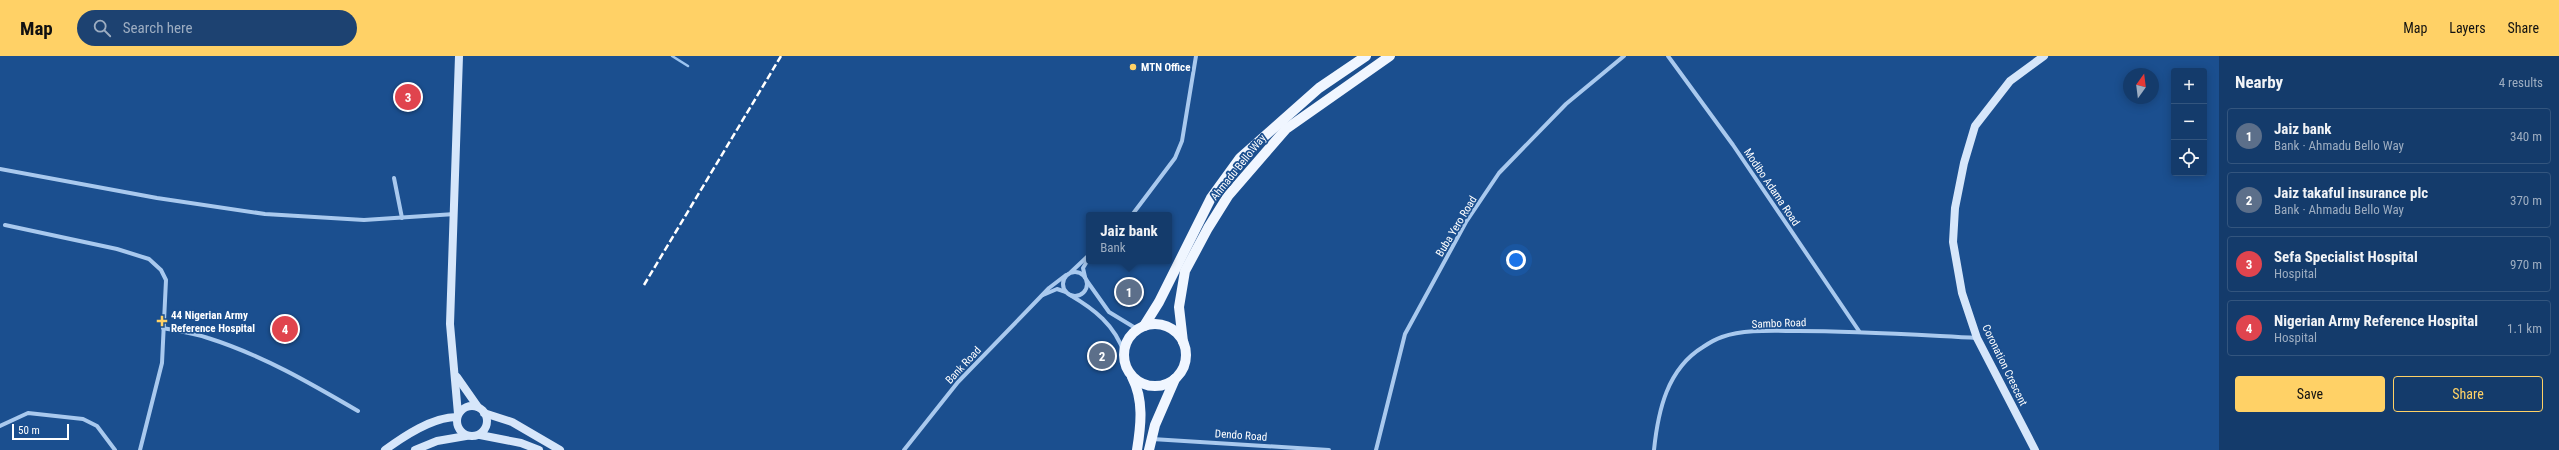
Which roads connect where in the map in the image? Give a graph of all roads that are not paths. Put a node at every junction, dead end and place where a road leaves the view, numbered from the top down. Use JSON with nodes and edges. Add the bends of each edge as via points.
{"nodes":[{"id":1,"x":459,"y":56,"type":"edge"},
{"id":2,"x":1196,"y":56,"type":"edge"},
{"id":3,"x":1366,"y":56,"type":"edge"},
{"id":4,"x":1390,"y":56,"type":"edge"},
{"id":5,"x":1624,"y":56,"type":"edge"},
{"id":6,"x":1668,"y":56,"type":"edge"},
{"id":7,"x":2044,"y":56,"type":"edge"},
{"id":8,"x":0,"y":170,"type":"edge"},
{"id":9,"x":394,"y":178,"type":"dead end"},
{"id":10,"x":1134,"y":212,"type":"edge"},
{"id":11,"x":456,"y":214,"type":"junction"},
{"id":12,"x":402,"y":218,"type":"junction"},
{"id":13,"x":5,"y":225,"type":"dead end"},
{"id":14,"x":1086,"y":260,"type":"edge"},
{"id":15,"x":1086,"y":262,"type":"edge"},
{"id":16,"x":1071,"y":272,"type":"junction"},
{"id":17,"x":1066,"y":275,"type":"junction"},
{"id":18,"x":1086,"y":279,"type":"junction"},
{"id":19,"x":1068,"y":294,"type":"junction"},
{"id":20,"x":1041,"y":296,"type":"junction"},
{"id":21,"x":1141,"y":327,"type":"junction"},
{"id":22,"x":163,"y":328,"type":"junction"},
{"id":23,"x":1859,"y":331,"type":"junction"},
{"id":24,"x":1978,"y":338,"type":"junction"},
{"id":25,"x":1183,"y":342,"type":"junction"},
{"id":26,"x":1124,"y":353,"type":"junction"},
{"id":27,"x":1129,"y":372,"type":"junction"},
{"id":28,"x":456,"y":376,"type":"junction"},
{"id":29,"x":1175,"y":379,"type":"junction"},
{"id":30,"x":481,"y":410,"type":"junction"},
{"id":31,"x":358,"y":411,"type":"dead end"},
{"id":32,"x":457,"y":415,"type":"junction"},
{"id":33,"x":0,"y":426,"type":"edge"},
{"id":34,"x":480,"y":435,"type":"junction"},
{"id":35,"x":466,"y":436,"type":"junction"},
{"id":36,"x":1152,"y":438,"type":"junction"},
{"id":37,"x":115,"y":450,"type":"edge"},
{"id":38,"x":140,"y":450,"type":"edge"},
{"id":39,"x":385,"y":450,"type":"edge"},
{"id":40,"x":415,"y":450,"type":"edge"},
{"id":41,"x":539,"y":450,"type":"edge"},
{"id":42,"x":560,"y":450,"type":"edge"},
{"id":43,"x":904,"y":450,"type":"edge"},
{"id":44,"x":1136,"y":450,"type":"edge"},
{"id":45,"x":1149,"y":450,"type":"edge"},
{"id":46,"x":1329,"y":450,"type":"edge"},
{"id":47,"x":1376,"y":450,"type":"edge"},
{"id":48,"x":1654,"y":450,"type":"edge"},
{"id":49,"x":2035,"y":450,"type":"edge"}],
"edges":[{"from":1,"to":11,"type":"street"},
{"from":2,"to":10,"type":"street","via":[[1182,141],[1175,158]]},
{"from":3,"to":21,"type":"main road","name":"Ahmadu Bello Way","via":[[1313,93],[1240,158],[1211,198],[1159,302]]},
{"from":4,"to":25,"type":"main road","name":"Ahmadu Bello Way","via":[[1286,129],[1228,196],[1185,271],[1179,307]]},
{"from":5,"to":47,"type":"street","name":"Buba Yero Road","via":[[1566,104],[1499,173],[1466,222],[1405,334]]},
{"from":6,"to":23,"type":"street","name":"Modibo Adama Road","via":[[1733,145]]},
{"from":7,"to":24,"type":"street","name":"Coronation Crescent","via":[[2010,81],[1975,126],[1964,162],[1955,208],[1953,242],[1962,293]]},
{"from":8,"to":12,"type":"street","via":[[265,214],[364,220]]},
{"from":9,"to":12,"type":"street"},
{"from":11,"to":12,"type":"street"},
{"from":11,"to":28,"type":"street","via":[[450,324]]},
{"from":13,"to":22,"type":"street","via":[[117,249],[149,259],[161,270],[166,280]]},
{"from":14,"to":16,"type":"street"},
{"from":15,"to":18,"type":"street","via":[[1083,268]]},
{"from":16,"to":17,"type":"street"},
{"from":16,"to":18,"type":"street"},
{"from":17,"to":19,"type":"street","via":[[1064,285]]},
{"from":17,"to":20,"type":"street","name":"Bank Road"},
{"from":18,"to":19,"type":"street","via":[[1087,289],[1082,294]]},
{"from":18,"to":21,"type":"street","via":[[1109,312]]},
{"from":19,"to":20,"type":"street","name":"Bank Road","via":[[1057,289]]},
{"from":19,"to":26,"type":"street","via":[[1086,305],[1113,330],[1119,337]]},
{"from":20,"to":43,"type":"street","name":"Bank Road","via":[[958,382]]},
{"from":21,"to":25,"type":"main road","via":[[1152,324],[1167,326],[1179,335]]},
{"from":21,"to":26,"type":"main road","via":[[1127,342]]},
{"from":22,"to":31,"type":"street","via":[[207,338],[253,354]]},
{"from":22,"to":38,"type":"street","via":[[162,363]]},
{"from":23,"to":24,"type":"street","name":"Sambo Road"},
{"from":23,"to":48,"type":"street","name":"Sambo Road","via":[[1762,331],[1722,337],[1702,347],[1686,360],[1669,383],[1660,409]]},
{"from":24,"to":49,"type":"street","name":"Coronation Crescent"},
{"from":25,"to":29,"type":"main road","via":[[1186,359]]},
{"from":26,"to":27,"type":"main road"},
{"from":27,"to":29,"type":"main road","via":[[1138,381],[1150,386],[1159,386]]},
{"from":27,"to":44,"type":"main road","via":[[1138,389],[1140,404]]},
{"from":28,"to":30,"type":"street"},
{"from":28,"to":32,"type":"street"},
{"from":29,"to":36,"type":"main road"},
{"from":30,"to":32,"type":"street","via":[[467,407]]},
{"from":30,"to":34,"type":"street","via":[[486,427]]},
{"from":30,"to":42,"type":"street","via":[[512,422]]},
{"from":32,"to":35,"type":"street","via":[[458,428]]},
{"from":32,"to":39,"type":"street","via":[[435,421]]},
{"from":33,"to":37,"type":"street","via":[[28,413],[83,419],[97,426]]},
{"from":34,"to":35,"type":"street"},
{"from":34,"to":41,"type":"street","via":[[521,443]]},
{"from":35,"to":40,"type":"street","via":[[437,441]]},
{"from":36,"to":45,"type":"main road"},
{"from":36,"to":46,"type":"street","name":"Dendo Road"}]}
